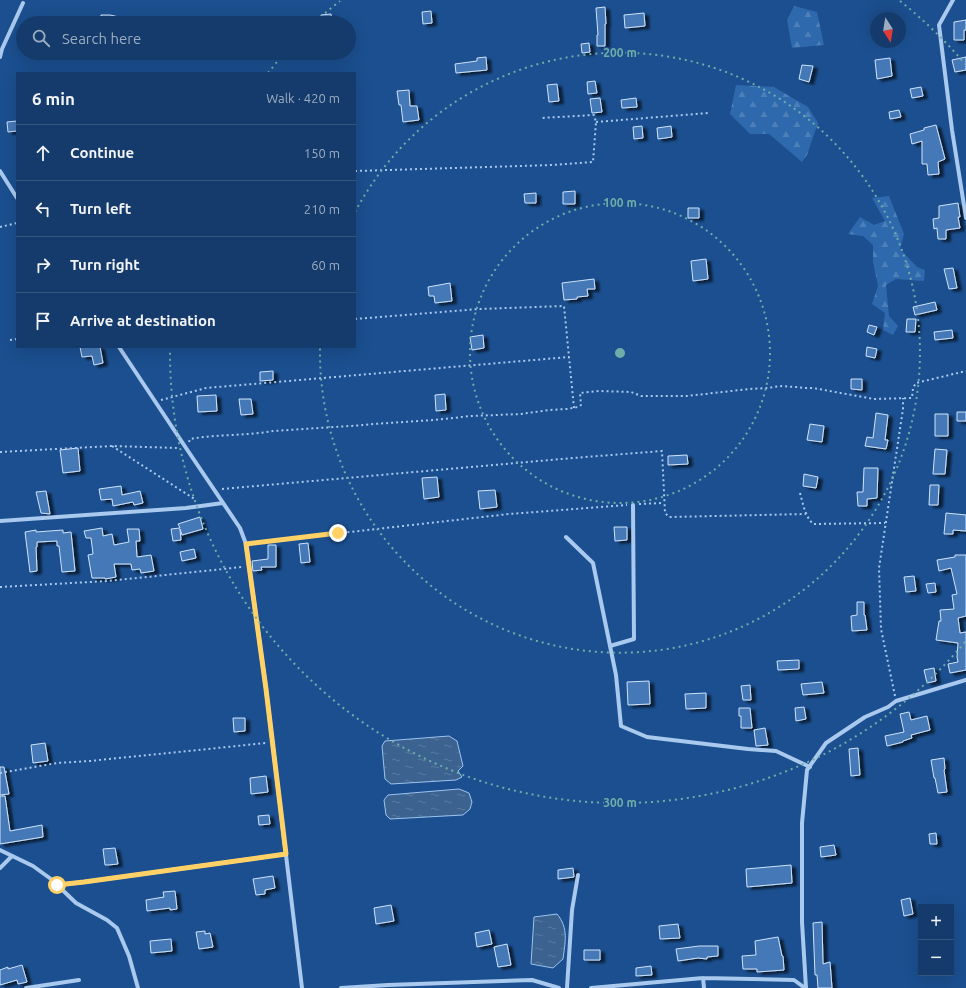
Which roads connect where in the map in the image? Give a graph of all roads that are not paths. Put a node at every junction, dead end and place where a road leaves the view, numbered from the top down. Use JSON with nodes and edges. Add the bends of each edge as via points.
{"nodes":[{"id":1,"x":953,"y":0,"type":"edge"},
{"id":2,"x":23,"y":3,"type":"dead end"},
{"id":3,"x":17,"y":16,"type":"edge"},
{"id":4,"x":16,"y":18,"type":"edge"},
{"id":5,"x":0,"y":57,"type":"edge"},
{"id":6,"x":0,"y":171,"type":"edge"},
{"id":7,"x":16,"y":196,"type":"edge"},
{"id":8,"x":966,"y":218,"type":"edge"},
{"id":9,"x":120,"y":348,"type":"edge"},
{"id":10,"x":223,"y":503,"type":"junction"},
{"id":11,"x":633,"y":505,"type":"road end"},
{"id":12,"x":0,"y":521,"type":"edge"},
{"id":13,"x":566,"y":537,"type":"dead end"},
{"id":14,"x":610,"y":646,"type":"junction"},
{"id":15,"x":966,"y":680,"type":"edge"},
{"id":16,"x":810,"y":766,"type":"junction"},
{"id":17,"x":0,"y":850,"type":"edge"},
{"id":18,"x":286,"y":854,"type":"junction"},
{"id":19,"x":12,"y":856,"type":"junction"},
{"id":20,"x":0,"y":868,"type":"edge"},
{"id":21,"x":578,"y":875,"type":"dead end"},
{"id":22,"x":57,"y":885,"type":"junction"},
{"id":23,"x":703,"y":978,"type":"junction"},
{"id":24,"x":79,"y":980,"type":"dead end"},
{"id":25,"x":26,"y":988,"type":"edge"},
{"id":26,"x":138,"y":988,"type":"edge"},
{"id":27,"x":302,"y":988,"type":"edge"},
{"id":28,"x":341,"y":988,"type":"edge"},
{"id":29,"x":559,"y":988,"type":"edge"},
{"id":30,"x":567,"y":988,"type":"edge"},
{"id":31,"x":591,"y":988,"type":"edge"},
{"id":32,"x":704,"y":988,"type":"edge"},
{"id":33,"x":805,"y":988,"type":"edge"}],
"edges":[{"from":1,"to":8,"type":"street","via":[[939,25]]},
{"from":2,"to":3,"type":"street"},
{"from":4,"to":5,"type":"street"},
{"from":6,"to":7,"type":"street"},
{"from":9,"to":10,"type":"street"},
{"from":10,"to":12,"type":"street","via":[[179,509]]},
{"from":10,"to":18,"type":"street","via":[[240,528],[246,544]]},
{"from":11,"to":14,"type":"street","via":[[634,639]]},
{"from":13,"to":14,"type":"street","via":[[593,562]]},
{"from":14,"to":16,"type":"street","via":[[621,726],[647,737],[748,750],[776,751]]},
{"from":15,"to":16,"type":"street","via":[[896,701],[864,717],[826,743]]},
{"from":16,"to":33,"type":"street","via":[[807,770],[802,823]]},
{"from":17,"to":19,"type":"street"},
{"from":18,"to":22,"type":"street"},
{"from":18,"to":27,"type":"street"},
{"from":19,"to":20,"type":"street"},
{"from":19,"to":22,"type":"street","via":[[33,866]]},
{"from":21,"to":30,"type":"street","via":[[572,910]]},
{"from":22,"to":26,"type":"street","via":[[76,903],[108,920],[117,928],[129,956]]},
{"from":23,"to":31,"type":"street"},
{"from":23,"to":32,"type":"street"},
{"from":23,"to":33,"type":"street","via":[[794,980]]},
{"from":24,"to":25,"type":"street"},
{"from":28,"to":29,"type":"street","via":[[532,980]]}]}
